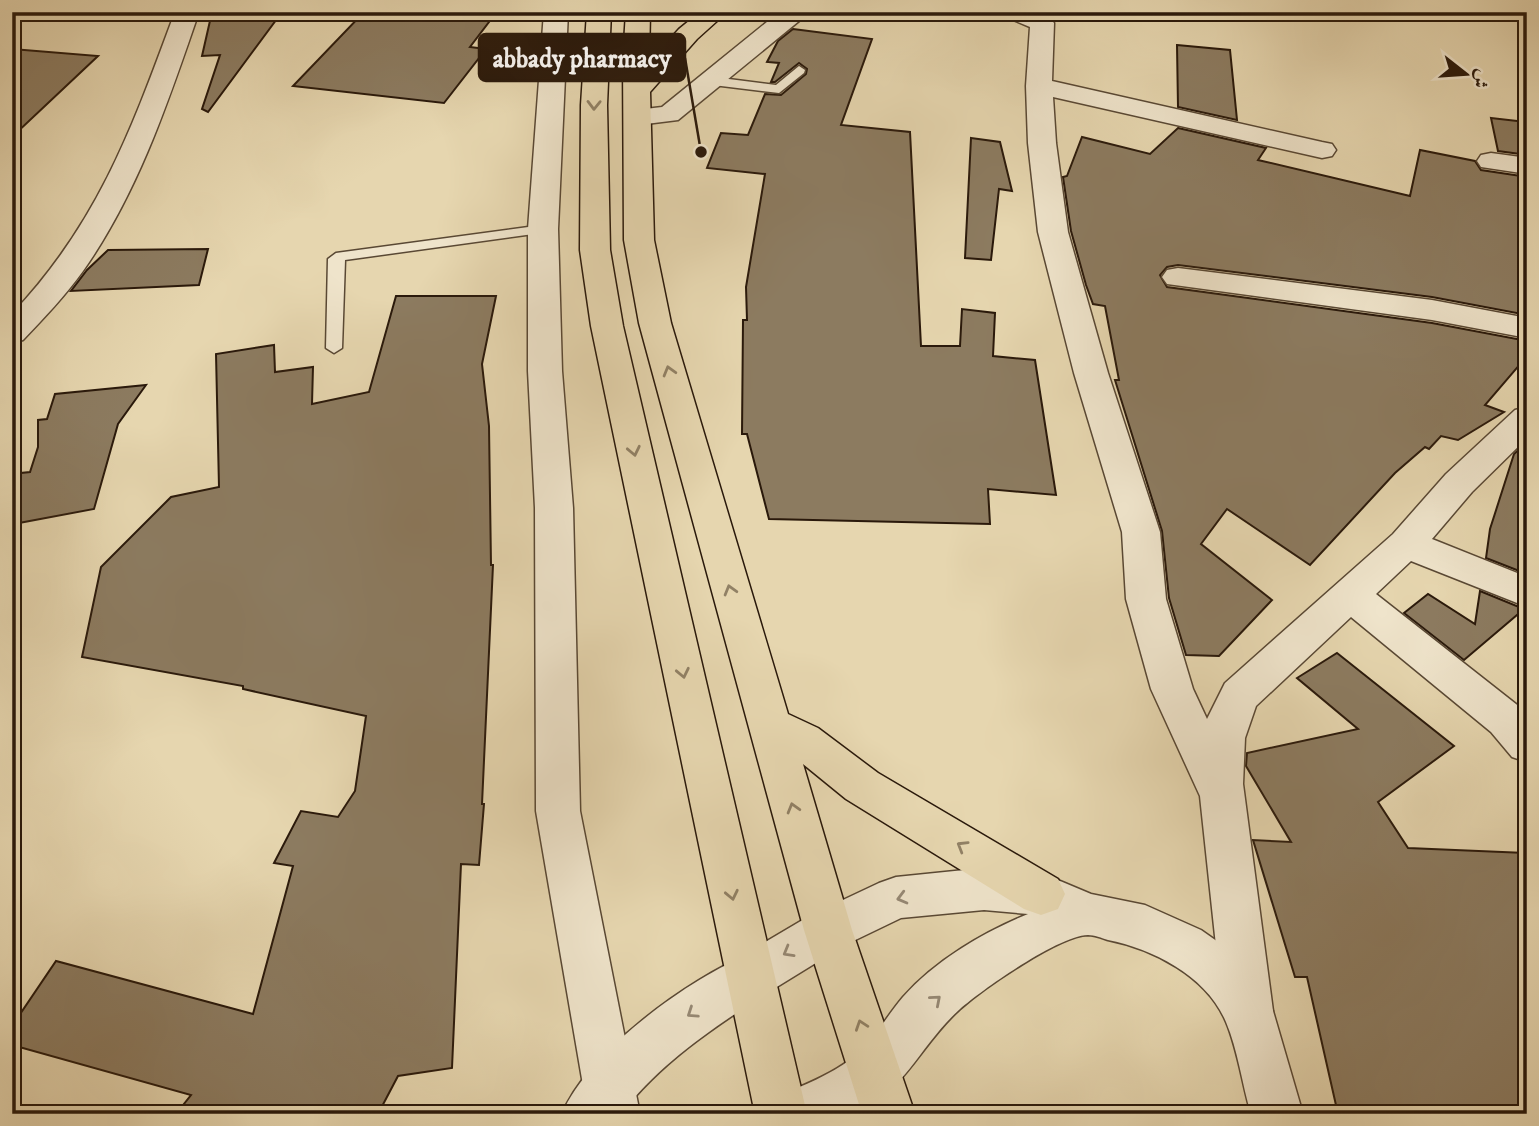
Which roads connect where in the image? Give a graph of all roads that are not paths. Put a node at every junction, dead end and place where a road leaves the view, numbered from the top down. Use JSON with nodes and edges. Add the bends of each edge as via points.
{"nodes":[{"id":1,"x":187,"y":12,"type":"edge"},
{"id":2,"x":556,"y":12,"type":"edge"},
{"id":3,"x":599,"y":12,"type":"edge"},
{"id":4,"x":638,"y":12,"type":"edge"},
{"id":5,"x":715,"y":12,"type":"edge"},
{"id":6,"x":798,"y":12,"type":"edge"},
{"id":7,"x":1014,"y":12,"type":"edge"},
{"id":8,"x":799,"y":71,"type":"dead end"},
{"id":9,"x":713,"y":81,"type":"junction"},
{"id":10,"x":1040,"y":86,"type":"junction"},
{"id":11,"x":638,"y":103,"type":"junction"},
{"id":12,"x":1322,"y":150,"type":"dead end"},
{"id":13,"x":1491,"y":161,"type":"dead end"},
{"id":14,"x":1527,"y":166,"type":"edge"},
{"id":15,"x":544,"y":229,"type":"junction"},
{"id":16,"x":1178,"y":277,"type":"dead end"},
{"id":17,"x":1527,"y":328,"type":"edge"},
{"id":18,"x":12,"y":333,"type":"edge"},
{"id":19,"x":334,"y":348,"type":"dead end"},
{"id":20,"x":1527,"y":418,"type":"edge"},
{"id":21,"x":1406,"y":544,"type":"junction"},
{"id":22,"x":1527,"y":593,"type":"edge"},
{"id":23,"x":1350,"y":595,"type":"junction"},
{"id":24,"x":768,"y":724,"type":"junction"},
{"id":25,"x":1527,"y":745,"type":"edge"},
{"id":26,"x":1221,"y":793,"type":"junction"},
{"id":27,"x":1041,"y":894,"type":"junction"},
{"id":28,"x":1087,"y":915,"type":"junction"},
{"id":29,"x":828,"y":930,"type":"junction"},
{"id":30,"x":750,"y":977,"type":"junction"},
{"id":31,"x":1248,"y":1011,"type":"junction"},
{"id":32,"x":883,"y":1092,"type":"edge"},
{"id":33,"x":603,"y":1104,"type":"edge"},
{"id":34,"x":781,"y":1114,"type":"edge"},
{"id":35,"x":798,"y":1114,"type":"edge"},
{"id":36,"x":1277,"y":1114,"type":"edge"}],
"edges":[{"from":1,"to":18,"type":"street","via":[[147,124],[120,182],[78,256]]},
{"from":2,"to":15,"type":"street"},
{"from":3,"to":30,"type":"highway","one_way":true,"via":[[595,250],[607,326]]},
{"from":4,"to":11,"type":"highway"},
{"from":5,"to":11,"type":"highway","via":[[688,34]]},
{"from":6,"to":9,"type":"street"},
{"from":7,"to":10,"type":"street","via":[[1042,23]]},
{"from":8,"to":9,"type":"lane","via":[[779,89]]},
{"from":9,"to":11,"type":"street","via":[[669,114]]},
{"from":10,"to":12,"type":"street"},
{"from":10,"to":26,"type":"street","via":[[1045,183],[1053,232],[1141,533],[1146,599],[1172,689]]},
{"from":24,"to":11,"type":"highway","one_way":true,"via":[[655,323],[639,240]]},
{"from":13,"to":14,"type":"street"},
{"from":15,"to":19,"type":"lane","via":[[341,256],[336,259]]},
{"from":15,"to":33,"type":"street","via":[[558,811]]},
{"from":16,"to":17,"type":"street","via":[[1393,304]]},
{"from":20,"to":21,"type":"street","via":[[1459,483]]},
{"from":21,"to":22,"type":"street"},
{"from":21,"to":23,"type":"street"},
{"from":23,"to":25,"type":"street","via":[[1506,720]]},
{"from":23,"to":26,"type":"street","via":[[1240,695],[1228,714],[1223,737]]},
{"from":27,"to":24,"type":"highway","one_way":true,"via":[[862,786],[803,740]]},
{"from":29,"to":24,"type":"highway","one_way":true},
{"from":26,"to":31,"type":"street"},
{"from":27,"to":28,"type":"street"},
{"from":27,"to":29,"type":"street","one_way":true,"via":[[984,889],[896,898]]},
{"from":28,"to":31,"type":"street","via":[[1145,926],[1184,946],[1221,972]]},
{"from":32,"to":28,"type":"street","one_way":true,"via":[[926,1009],[980,962],[1051,925]]},
{"from":29,"to":30,"type":"street","one_way":true},
{"from":32,"to":29,"type":"highway","one_way":true},
{"from":30,"to":33,"type":"street","one_way":true,"via":[[642,1051]]},
{"from":30,"to":34,"type":"highway"},
{"from":31,"to":36,"type":"street"},
{"from":32,"to":35,"type":"street","via":[[832,1099]]}]}
